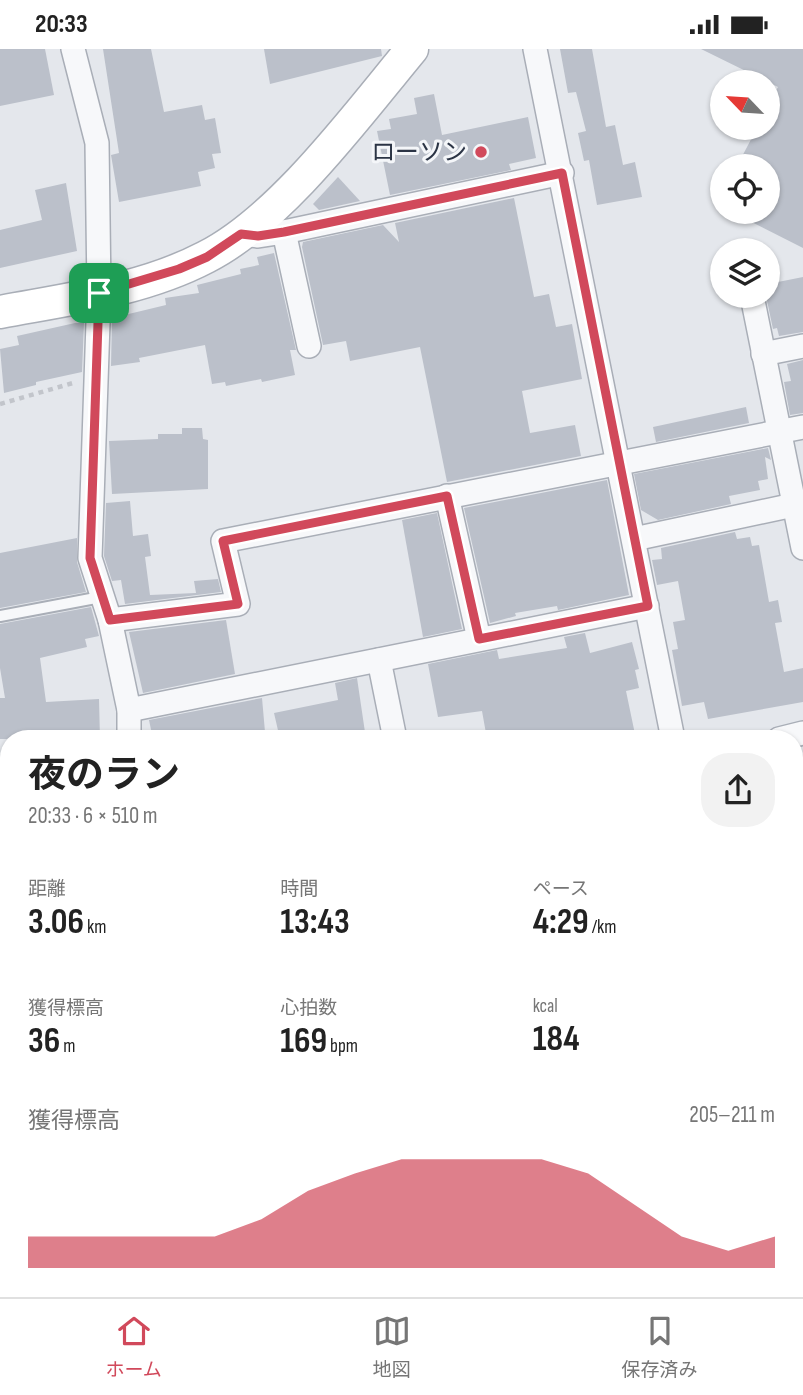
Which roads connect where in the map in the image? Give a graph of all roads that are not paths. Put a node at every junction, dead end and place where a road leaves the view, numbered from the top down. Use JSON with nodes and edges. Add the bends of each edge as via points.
{"nodes":[{"id":1,"x":73,"y":49,"type":"edge"},
{"id":2,"x":412,"y":49,"type":"edge"},
{"id":3,"x":535,"y":49,"type":"edge"},
{"id":4,"x":562,"y":173,"type":"junction"},
{"id":5,"x":284,"y":232,"type":"junction"},
{"id":6,"x":241,"y":234,"type":"junction"},
{"id":7,"x":99,"y":293,"type":"junction"},
{"id":8,"x":754,"y":308,"type":"edge"},
{"id":9,"x":0,"y":312,"type":"edge"},
{"id":10,"x":309,"y":346,"type":"dead end"},
{"id":11,"x":803,"y":346,"type":"edge"},
{"id":12,"x":763,"y":354,"type":"junction"},
{"id":13,"x":803,"y":427,"type":"edge"},
{"id":14,"x":778,"y":432,"type":"junction"},
{"id":15,"x":620,"y":461,"type":"junction"},
{"id":16,"x":447,"y":496,"type":"junction"},
{"id":17,"x":799,"y":504,"type":"edge"},
{"id":18,"x":634,"y":539,"type":"junction"},
{"id":19,"x":803,"y":548,"type":"edge"},
{"id":20,"x":101,"y":597,"type":"junction"},
{"id":21,"x":648,"y":606,"type":"junction"},
{"id":22,"x":0,"y":616,"type":"edge"},
{"id":23,"x":110,"y":620,"type":"junction"},
{"id":24,"x":479,"y":639,"type":"junction"},
{"id":25,"x":379,"y":660,"type":"junction"},
{"id":26,"x":129,"y":710,"type":"junction"},
{"id":27,"x":130,"y":730,"type":"edge"},
{"id":28,"x":393,"y":730,"type":"edge"},
{"id":29,"x":671,"y":730,"type":"edge"}],
"edges":[{"from":1,"to":7,"type":"street","via":[[97,143]]},
{"from":2,"to":6,"type":"street","via":[[285,195]]},
{"from":3,"to":4,"type":"street"},
{"from":4,"to":5,"type":"street"},
{"from":4,"to":15,"type":"street"},
{"from":5,"to":6,"type":"street"},
{"from":5,"to":10,"type":"street"},
{"from":6,"to":7,"type":"street","via":[[179,269]]},
{"from":7,"to":9,"type":"street"},
{"from":7,"to":20,"type":"street","via":[[90,558]]},
{"from":8,"to":12,"type":"street"},
{"from":11,"to":12,"type":"street"},
{"from":12,"to":14,"type":"street"},
{"from":13,"to":14,"type":"street"},
{"from":14,"to":15,"type":"street"},
{"from":14,"to":17,"type":"street"},
{"from":15,"to":16,"type":"street"},
{"from":15,"to":18,"type":"street"},
{"from":16,"to":23,"type":"street","via":[[223,541],[238,604]]},
{"from":16,"to":24,"type":"street"},
{"from":17,"to":18,"type":"street"},
{"from":17,"to":19,"type":"street"},
{"from":18,"to":21,"type":"street"},
{"from":20,"to":22,"type":"lane"},
{"from":20,"to":23,"type":"street"},
{"from":21,"to":24,"type":"street"},
{"from":21,"to":29,"type":"street"},
{"from":23,"to":26,"type":"street"},
{"from":24,"to":25,"type":"street"},
{"from":25,"to":26,"type":"street"},
{"from":25,"to":28,"type":"street"},
{"from":26,"to":27,"type":"street"}]}
